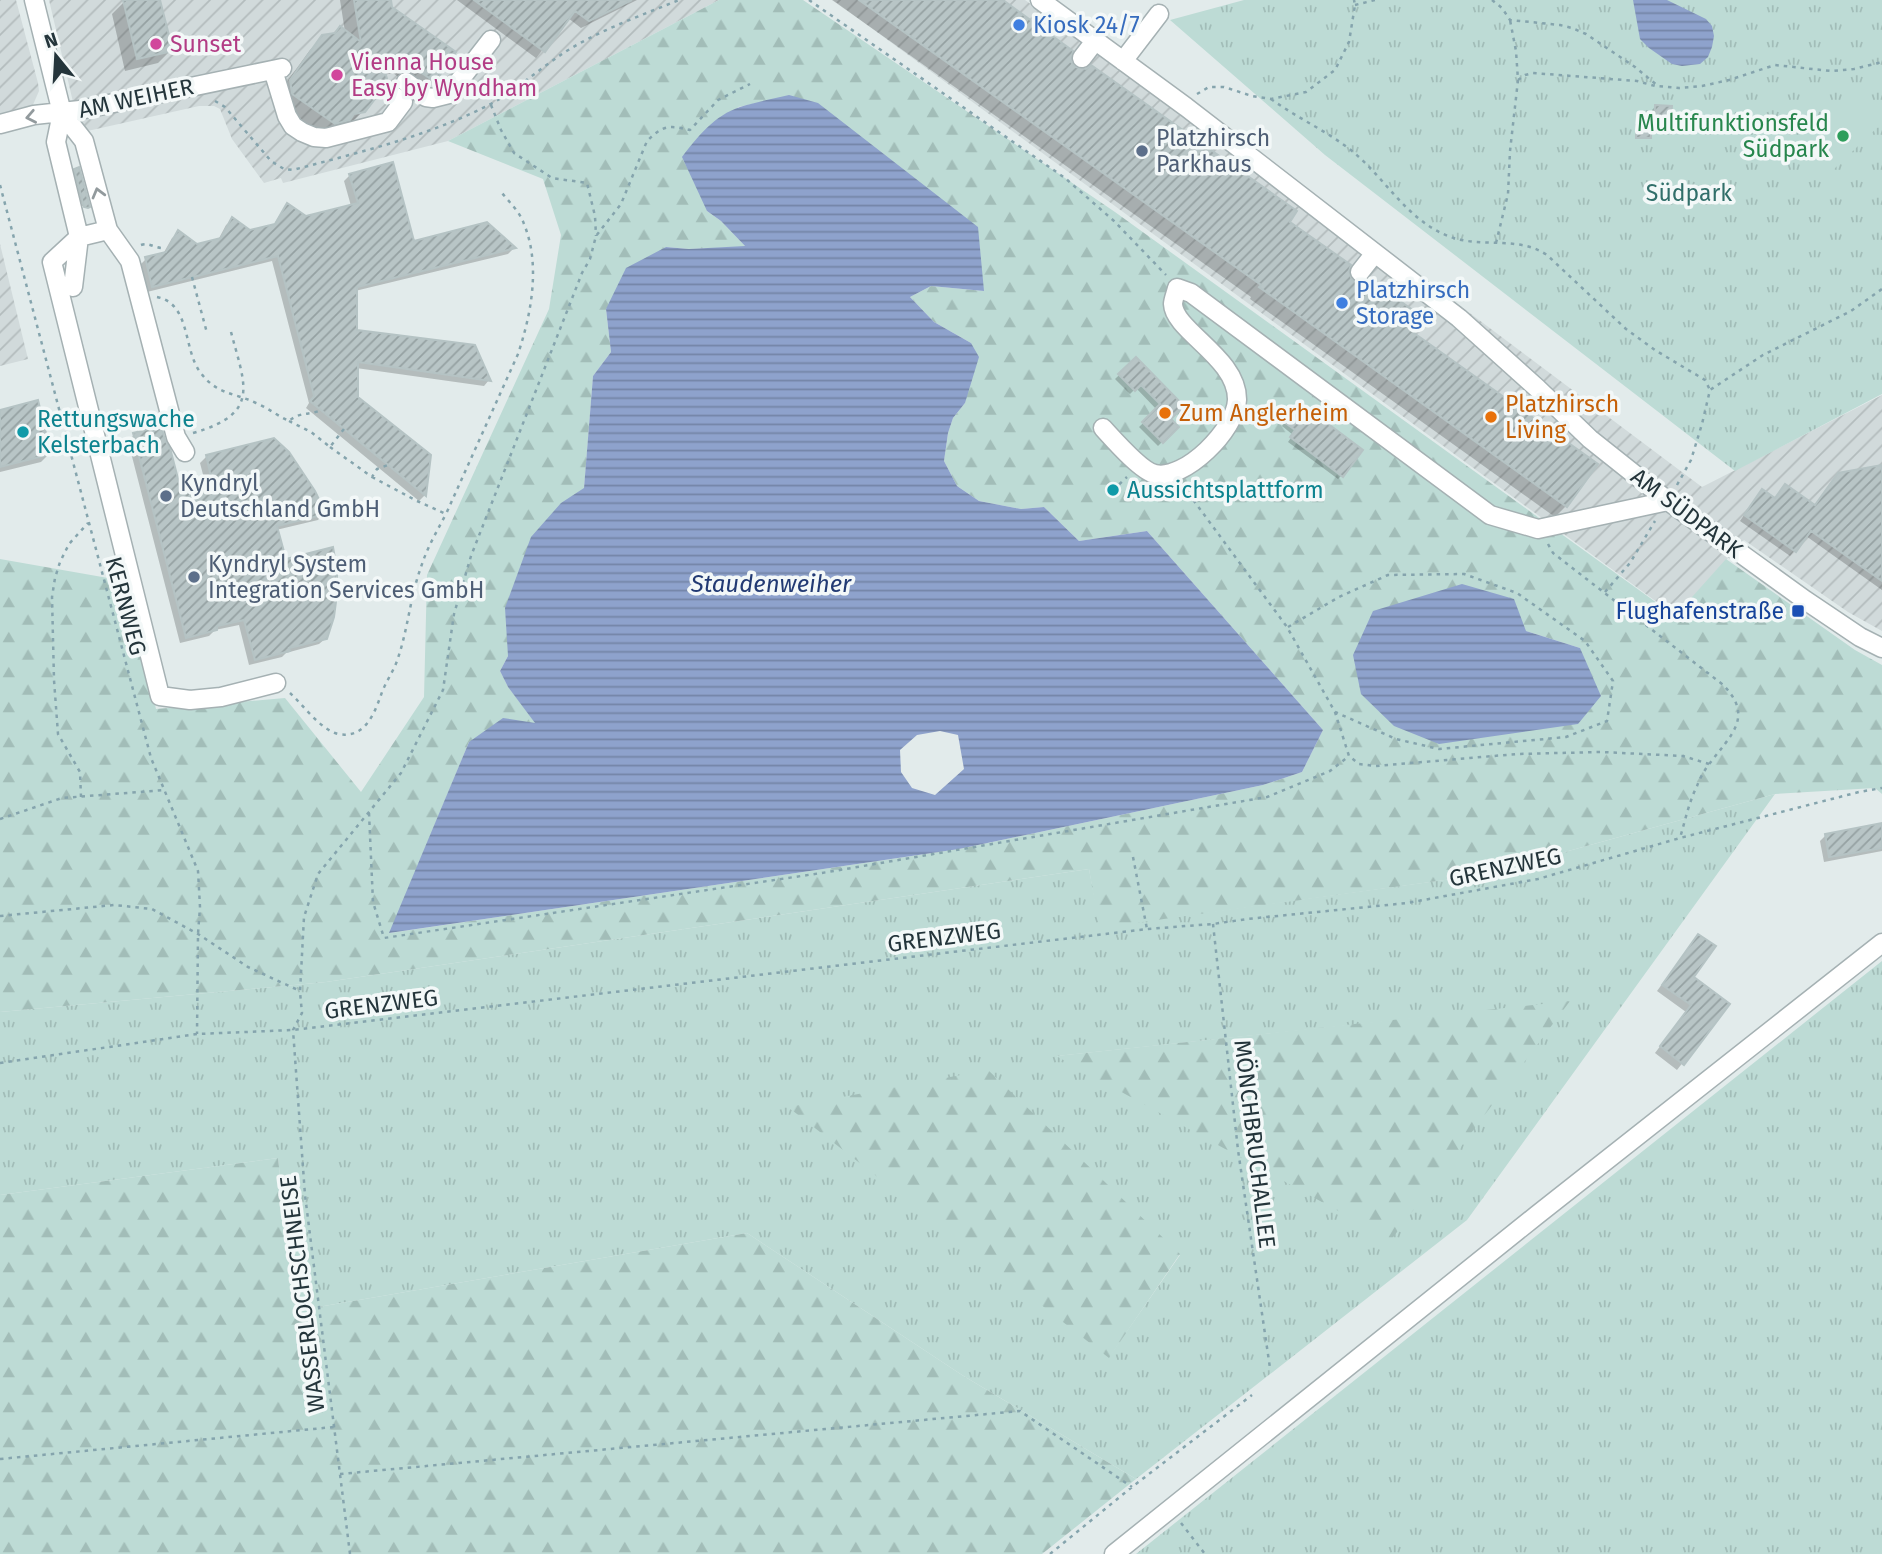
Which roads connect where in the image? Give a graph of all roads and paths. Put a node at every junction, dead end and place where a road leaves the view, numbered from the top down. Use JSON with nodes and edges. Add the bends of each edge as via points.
{"nodes":[{"id":1,"x":34,"y":0,"type":"edge"},
{"id":2,"x":679,"y":0,"type":"edge"},
{"id":3,"x":809,"y":0,"type":"edge"},
{"id":4,"x":1041,"y":0,"type":"edge"},
{"id":5,"x":1354,"y":0,"type":"edge"},
{"id":6,"x":1375,"y":0,"type":"edge"},
{"id":7,"x":1492,"y":0,"type":"edge"},
{"id":8,"x":1356,"y":5,"type":"junction"},
{"id":9,"x":1159,"y":14,"type":"dead end"},
{"id":10,"x":1510,"y":20,"type":"junction"},
{"id":11,"x":491,"y":40,"type":"dead end"},
{"id":12,"x":1095,"y":41,"type":"junction"},
{"id":13,"x":1082,"y":58,"type":"dead end"},
{"id":14,"x":1123,"y":61,"type":"junction"},
{"id":15,"x":1882,"y":62,"type":"edge"},
{"id":16,"x":1518,"y":80,"type":"junction"},
{"id":17,"x":406,"y":82,"type":"dead end"},
{"id":18,"x":750,"y":84,"type":"dead end"},
{"id":19,"x":1658,"y":86,"type":"junction"},
{"id":20,"x":394,"y":96,"type":"dead end"},
{"id":21,"x":1271,"y":99,"type":"junction"},
{"id":22,"x":206,"y":100,"type":"dead end"},
{"id":23,"x":491,"y":105,"type":"junction"},
{"id":24,"x":1186,"y":107,"type":"junction"},
{"id":25,"x":62,"y":113,"type":"junction"},
{"id":26,"x":0,"y":124,"type":"edge"},
{"id":27,"x":0,"y":185,"type":"edge"},
{"id":28,"x":502,"y":193,"type":"dead end"},
{"id":29,"x":108,"y":230,"type":"junction"},
{"id":30,"x":596,"y":236,"type":"junction"},
{"id":31,"x":79,"y":237,"type":"junction"},
{"id":32,"x":1496,"y":243,"type":"junction"},
{"id":33,"x":163,"y":248,"type":"dead end"},
{"id":34,"x":138,"y":252,"type":"dead end"},
{"id":35,"x":1375,"y":253,"type":"junction"},
{"id":36,"x":1360,"y":272,"type":"dead end"},
{"id":37,"x":192,"y":277,"type":"dead end"},
{"id":38,"x":73,"y":287,"type":"dead end"},
{"id":39,"x":1177,"y":288,"type":"junction"},
{"id":40,"x":1882,"y":289,"type":"edge"},
{"id":41,"x":149,"y":298,"type":"dead end"},
{"id":42,"x":230,"y":328,"type":"dead end"},
{"id":43,"x":206,"y":333,"type":"dead end"},
{"id":44,"x":1710,"y":390,"type":"junction"},
{"id":45,"x":244,"y":398,"type":"junction"},
{"id":46,"x":321,"y":410,"type":"dead end"},
{"id":47,"x":289,"y":421,"type":"junction"},
{"id":48,"x":1103,"y":428,"type":"dead end"},
{"id":49,"x":344,"y":429,"type":"dead end"},
{"id":50,"x":181,"y":445,"type":"joint"},
{"id":51,"x":330,"y":447,"type":"junction"},
{"id":52,"x":388,"y":464,"type":"dead end"},
{"id":53,"x":1187,"y":465,"type":"junction"},
{"id":54,"x":372,"y":477,"type":"junction"},
{"id":55,"x":1668,"y":501,"type":"junction"},
{"id":56,"x":446,"y":514,"type":"junction"},
{"id":57,"x":88,"y":523,"type":"junction"},
{"id":58,"x":1538,"y":529,"type":"junction"},
{"id":59,"x":1605,"y":592,"type":"junction"},
{"id":60,"x":1287,"y":627,"type":"junction"},
{"id":61,"x":1882,"y":648,"type":"edge"},
{"id":62,"x":276,"y":682,"type":"joint"},
{"id":63,"x":1335,"y":712,"type":"junction"},
{"id":64,"x":1349,"y":756,"type":"junction"},
{"id":65,"x":1709,"y":764,"type":"junction"},
{"id":66,"x":1882,"y":788,"type":"edge"},
{"id":67,"x":165,"y":790,"type":"junction"},
{"id":68,"x":81,"y":797,"type":"junction"},
{"id":69,"x":369,"y":812,"type":"junction"},
{"id":70,"x":0,"y":819,"type":"edge"},
{"id":71,"x":1680,"y":838,"type":"junction"},
{"id":72,"x":1133,"y":857,"type":"dead end"},
{"id":73,"x":0,"y":916,"type":"edge"},
{"id":74,"x":1213,"y":924,"type":"junction"},
{"id":75,"x":1147,"y":929,"type":"junction"},
{"id":76,"x":198,"y":934,"type":"junction"},
{"id":77,"x":1882,"y":943,"type":"edge"},
{"id":78,"x":300,"y":992,"type":"junction"},
{"id":79,"x":293,"y":1030,"type":"junction"},
{"id":80,"x":197,"y":1034,"type":"junction"},
{"id":81,"x":0,"y":1063,"type":"edge"},
{"id":82,"x":1270,"y":1368,"type":"dead end"},
{"id":83,"x":1252,"y":1395,"type":"dead end"},
{"id":84,"x":334,"y":1427,"type":"junction"},
{"id":85,"x":0,"y":1459,"type":"edge"},
{"id":86,"x":340,"y":1474,"type":"junction"},
{"id":87,"x":1132,"y":1488,"type":"junction"},
{"id":88,"x":1170,"y":1509,"type":"junction"},
{"id":89,"x":350,"y":1554,"type":"edge"},
{"id":90,"x":1050,"y":1554,"type":"edge"},
{"id":91,"x":1114,"y":1554,"type":"edge"},
{"id":92,"x":1205,"y":1554,"type":"edge"}],
"edges":[{"from":1,"to":25,"type":"street","name":"AM WEIHER"},
{"from":2,"to":23,"type":"path","via":[[594,36]]},
{"from":3,"to":39,"type":"path","via":[[1065,178],[1114,221]]},
{"from":4,"to":12,"type":"street","name":"AM SÜDPARK"},
{"from":5,"to":8,"type":"path"},
{"from":6,"to":8,"type":"path"},
{"from":7,"to":10,"type":"path"},
{"from":8,"to":21,"type":"path","via":[[1349,42],[1335,70],[1306,92]]},
{"from":9,"to":14,"type":"street"},
{"from":10,"to":16,"type":"path"},
{"from":10,"to":19,"type":"path","via":[[1560,25],[1586,34]]},
{"from":11,"to":17,"type":"street","via":[[449,94],[426,97]]},
{"from":12,"to":13,"type":"street"},
{"from":12,"to":14,"type":"street","name":"AM SÜDPARK"},
{"from":14,"to":24,"type":"street","name":"AM SÜDPARK"},
{"from":15,"to":19,"type":"path","via":[[1832,71],[1775,65],[1702,86]]},
{"from":16,"to":19,"type":"path","via":[[1533,73]]},
{"from":16,"to":32,"type":"path","via":[[1508,194]]},
{"from":18,"to":30,"type":"path","via":[[718,100],[690,130],[671,126],[654,134],[621,204]]},
{"from":20,"to":25,"type":"street","name":"AM WEIHER","via":[[403,102],[388,121],[326,138],[293,126],[278,69]]},
{"from":21,"to":24,"type":"path","via":[[1209,87]]},
{"from":21,"to":32,"type":"path","via":[[1350,149],[1427,225],[1461,240]]},
{"from":22,"to":23,"type":"path","via":[[225,107],[271,161],[293,170],[431,131]]},
{"from":23,"to":30,"type":"path","via":[[514,153],[552,178],[587,183]]},
{"from":24,"to":35,"type":"street","name":"AM SÜDPARK"},
{"from":25,"to":26,"type":"street","one_way":true},
{"from":29,"to":25,"type":"street","one_way":true,"via":[[84,141]]},
{"from":25,"to":31,"type":"street","via":[[56,142]]},
{"from":27,"to":57,"type":"path","name":"KERNWEG"},
{"from":28,"to":56,"type":"path","via":[[524,223],[530,244],[533,280],[526,330]]},
{"from":29,"to":31,"type":"street"},
{"from":29,"to":50,"type":"street","via":[[130,261]]},
{"from":30,"to":69,"type":"path","name":"WASSERLOCHSCHNEISE","via":[[471,556],[454,614],[443,690],[401,773]]},
{"from":31,"to":38,"type":"street"},
{"from":31,"to":62,"type":"street","via":[[52,262],[160,696],[190,700],[221,697]]},
{"from":32,"to":44,"type":"path","via":[[1537,249],[1626,329],[1705,380]]},
{"from":33,"to":34,"type":"path","via":[[145,243]]},
{"from":35,"to":36,"type":"street"},
{"from":35,"to":55,"type":"street","name":"AM SÜDPARK","via":[[1459,318],[1590,439]]},
{"from":37,"to":43,"type":"path"},
{"from":39,"to":53,"type":"street","via":[[1173,305],[1179,319],[1225,367],[1237,402],[1222,435]]},
{"from":39,"to":58,"type":"street","via":[[1191,293],[1490,515]]},
{"from":40,"to":44,"type":"path"},
{"from":41,"to":45,"type":"path","via":[[165,298],[174,305],[197,369],[206,380]]},
{"from":42,"to":45,"type":"path"},
{"from":44,"to":55,"type":"path","via":[[1691,460]]},
{"from":45,"to":47,"type":"path"},
{"from":45,"to":50,"type":"path","via":[[223,422]]},
{"from":46,"to":47,"type":"path"},
{"from":47,"to":51,"type":"path"},
{"from":48,"to":53,"type":"street","via":[[1140,465],[1156,474]]},
{"from":49,"to":51,"type":"path"},
{"from":51,"to":54,"type":"path"},
{"from":52,"to":54,"type":"path"},
{"from":53,"to":60,"type":"path","via":[[1194,501]]},
{"from":54,"to":56,"type":"path"},
{"from":55,"to":58,"type":"street"},
{"from":55,"to":59,"type":"path","via":[[1630,563]]},
{"from":55,"to":61,"type":"street","name":"AM SÜDPARK","via":[[1805,600]]},
{"from":56,"to":62,"type":"path","via":[[425,553],[397,661],[377,709],[360,730],[348,734],[327,730]]},
{"from":57,"to":67,"type":"path","name":"KERNWEG","via":[[151,758]]},
{"from":57,"to":68,"type":"path","via":[[60,562],[52,597],[58,734],[79,772]]},
{"from":58,"to":59,"type":"path","via":[[1553,552]]},
{"from":59,"to":65,"type":"path","via":[[1732,694],[1738,715],[1734,733]]},
{"from":60,"to":63,"type":"path"},
{"from":60,"to":63,"type":"path","via":[[1388,575],[1464,574],[1517,593],[1584,641],[1613,681],[1607,721],[1566,737],[1438,749],[1396,739]]},
{"from":63,"to":64,"type":"path"},
{"from":64,"to":65,"type":"path","via":[[1359,764],[1376,766],[1601,752],[1683,756]]},
{"from":64,"to":69,"type":"path","via":[[1329,771],[1267,797],[828,872],[384,938],[373,902]]},
{"from":65,"to":71,"type":"path","via":[[1695,789]]},
{"from":66,"to":71,"type":"path","name":"GRENZWEG"},
{"from":67,"to":68,"type":"path"},
{"from":67,"to":76,"type":"path","name":"KERNWEG","via":[[198,871]]},
{"from":68,"to":70,"type":"path","via":[[62,798]]},
{"from":69,"to":78,"type":"path","name":"WASSERLOCHSCHNEISE","via":[[318,874],[304,917]]},
{"from":71,"to":74,"type":"path","name":"GRENZWEG","via":[[1538,878],[1407,903]]},
{"from":72,"to":75,"type":"path"},
{"from":73,"to":76,"type":"path","via":[[114,905],[152,909]]},
{"from":74,"to":75,"type":"path","name":"GRENZWEG"},
{"from":74,"to":82,"type":"path","name":"MÖNCHBRUCHALLEE","via":[[1238,1150]]},
{"from":75,"to":79,"type":"path","name":"GRENZWEG"},
{"from":76,"to":78,"type":"path","via":[[248,967]]},
{"from":76,"to":80,"type":"path","name":"KERNWEG"},
{"from":77,"to":88,"type":"street"},
{"from":78,"to":79,"type":"path","name":"WASSERLOCHSCHNEISE","via":[[302,1013]]},
{"from":79,"to":80,"type":"path","name":"GRENZWEG"},
{"from":79,"to":84,"type":"path","name":"WASSERLOCHSCHNEISE","via":[[305,1195]]},
{"from":80,"to":81,"type":"path","name":"GRENZWEG"},
{"from":83,"to":87,"type":"path"},
{"from":84,"to":85,"type":"path"},
{"from":84,"to":86,"type":"path","name":"WASSERLOCHSCHNEISE"},
{"from":86,"to":87,"type":"path","via":[[1020,1411]]},
{"from":86,"to":89,"type":"path","name":"WASSERLOCHSCHNEISE"},
{"from":87,"to":90,"type":"path"},
{"from":88,"to":91,"type":"street"},
{"from":88,"to":92,"type":"path"}]}
